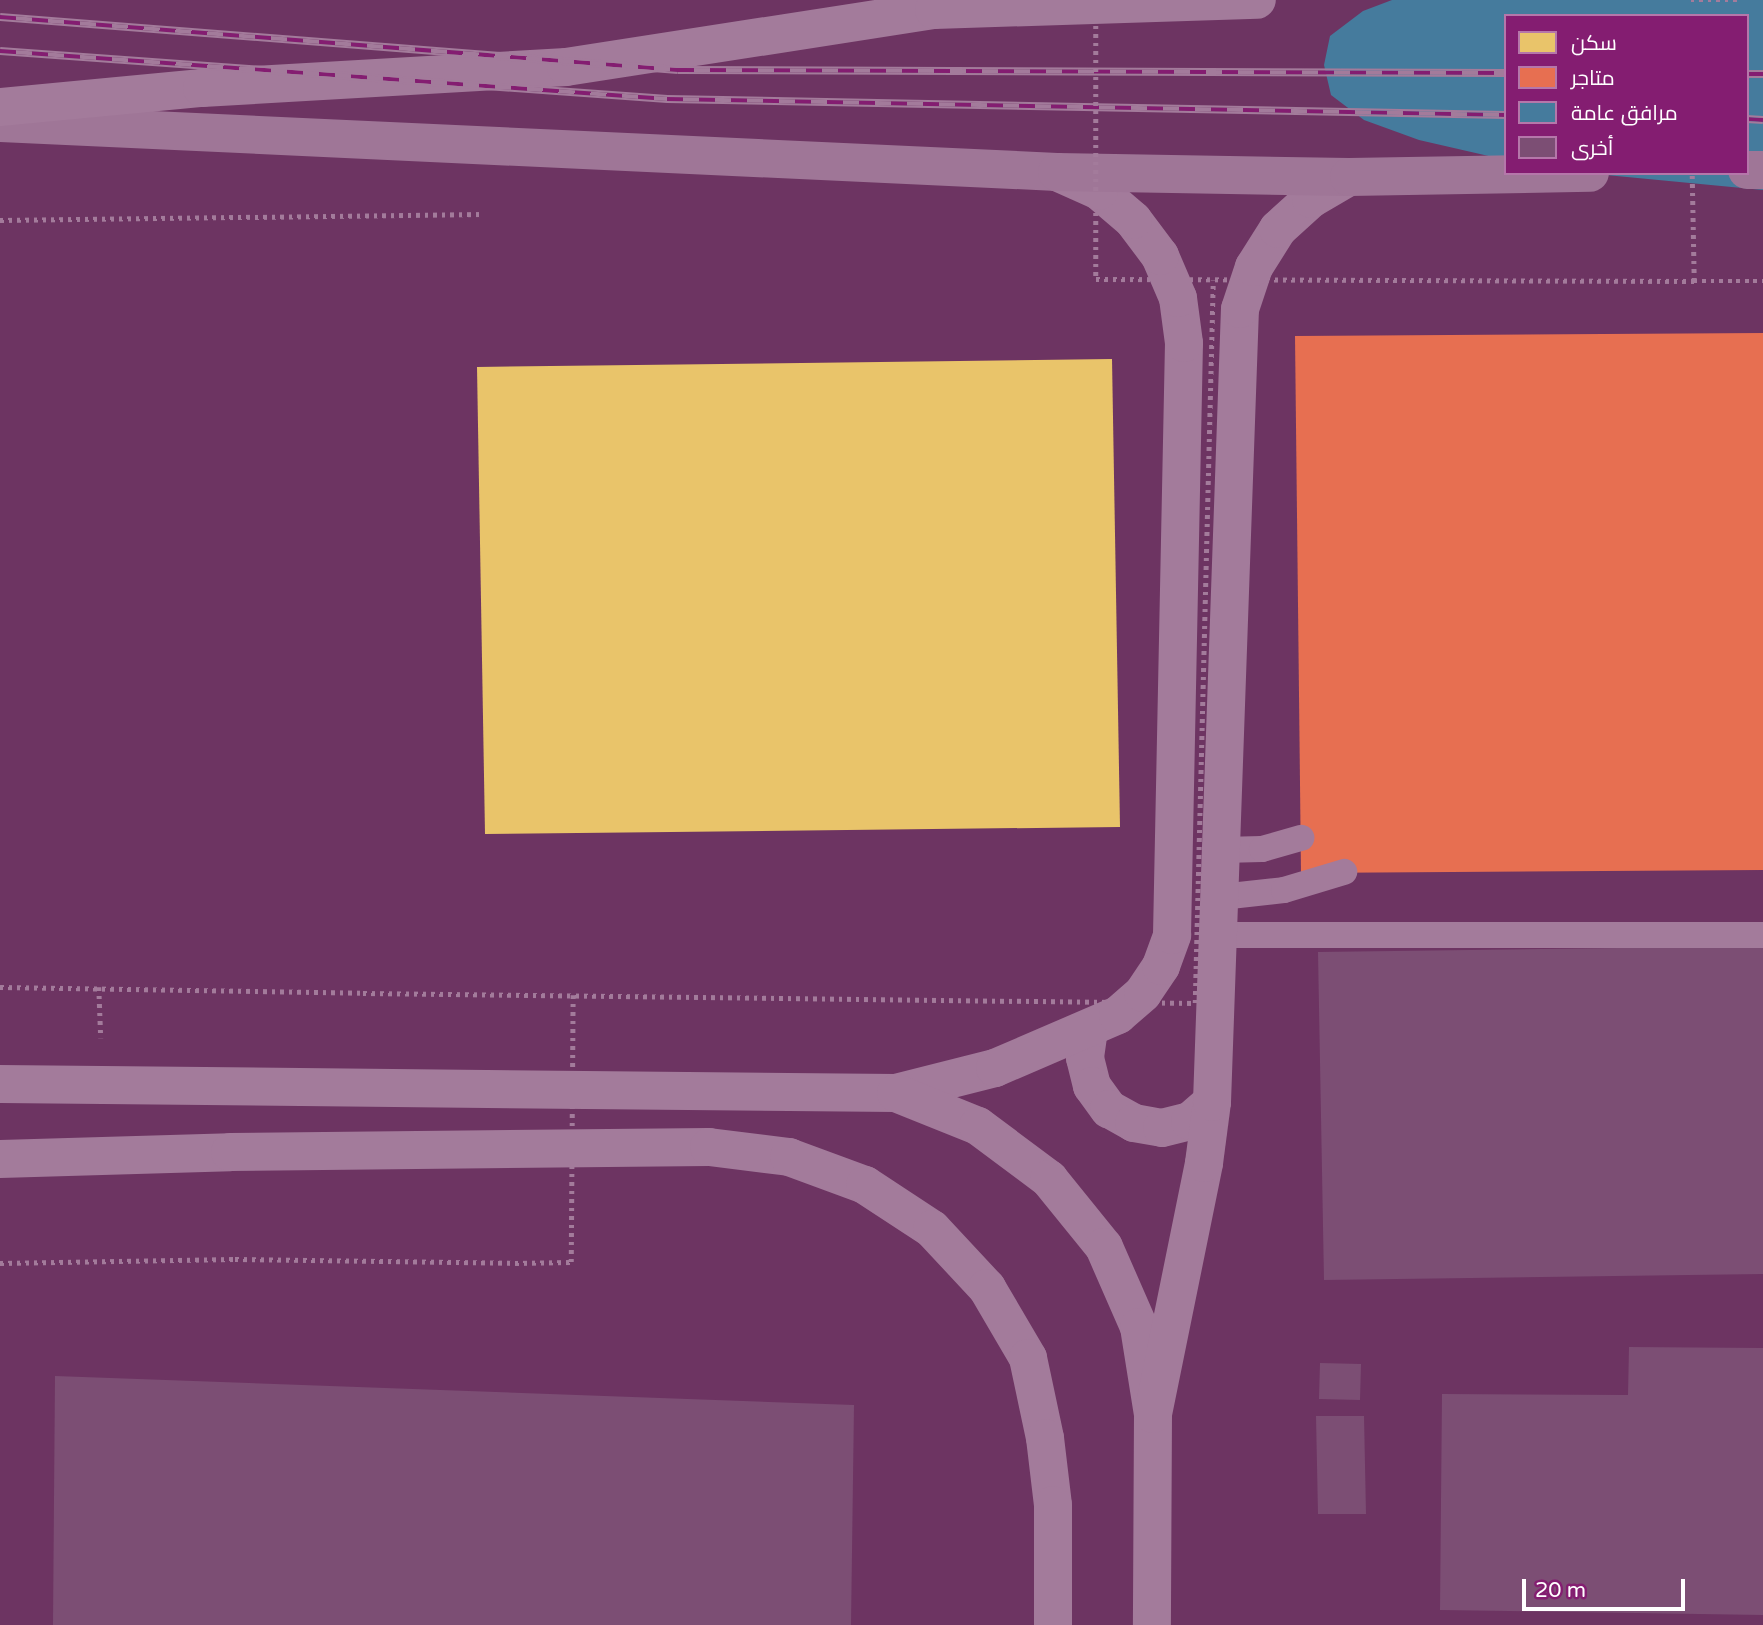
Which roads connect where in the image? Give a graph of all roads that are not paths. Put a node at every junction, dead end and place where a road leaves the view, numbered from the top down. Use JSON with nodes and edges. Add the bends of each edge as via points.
{"nodes":[{"id":1,"x":1257,"y":0,"type":"edge"},
{"id":2,"x":0,"y":107,"type":"edge"},
{"id":3,"x":0,"y":123,"type":"edge"},
{"id":4,"x":1057,"y":172,"type":"junction"},
{"id":5,"x":1504,"y":174,"type":"edge"},
{"id":6,"x":1349,"y":177,"type":"junction"},
{"id":7,"x":1301,"y":838,"type":"dead end"},
{"id":8,"x":1222,"y":849,"type":"junction"},
{"id":9,"x":1343,"y":872,"type":"dead end"},
{"id":10,"x":1221,"y":897,"type":"junction"},
{"id":11,"x":1763,"y":934,"type":"edge"},
{"id":12,"x":1219,"y":935,"type":"junction"},
{"id":13,"x":1089,"y":1030,"type":"junction"},
{"id":14,"x":0,"y":1084,"type":"edge"},
{"id":15,"x":896,"y":1093,"type":"junction"},
{"id":16,"x":1212,"y":1102,"type":"junction"},
{"id":17,"x":0,"y":1159,"type":"edge"},
{"id":18,"x":1153,"y":1414,"type":"junction"},
{"id":19,"x":1053,"y":1625,"type":"edge"},
{"id":20,"x":1152,"y":1625,"type":"edge"}],
"edges":[{"from":1,"to":2,"type":"main road","via":[[934,9],[566,66],[214,87]]},
{"from":3,"to":4,"type":"main road"},
{"from":4,"to":6,"type":"main road"},
{"from":4,"to":13,"type":"main road","via":[[1099,191],[1133,220],[1165,267],[1178,298],[1184,343],[1172,935],[1161,966],[1143,993],[1118,1015]]},
{"from":5,"to":6,"type":"main road"},
{"from":6,"to":8,"type":"main road","via":[[1311,199],[1278,229],[1254,267],[1240,309]]},
{"from":7,"to":8,"type":"lane","via":[[1262,849]]},
{"from":8,"to":10,"type":"main road"},
{"from":9,"to":10,"type":"lane","via":[[1284,890]]},
{"from":10,"to":12,"type":"main road"},
{"from":11,"to":12,"type":"lane"},
{"from":12,"to":16,"type":"main road"},
{"from":13,"to":15,"type":"main road","via":[[995,1068]]},
{"from":13,"to":16,"type":"main road","via":[[1085,1058],[1092,1086],[1109,1109],[1125,1119],[1162,1128],[1190,1121]]},
{"from":14,"to":15,"type":"main road"},
{"from":15,"to":18,"type":"main road","via":[[978,1126],[1049,1179],[1104,1247],[1139,1327]]},
{"from":16,"to":18,"type":"main road","via":[[1205,1163]]},
{"from":17,"to":19,"type":"main road","via":[[709,1147],[789,1157],[865,1185],[932,1229],[987,1288],[1028,1358],[1053,1505]]},
{"from":18,"to":20,"type":"main road"}]}
